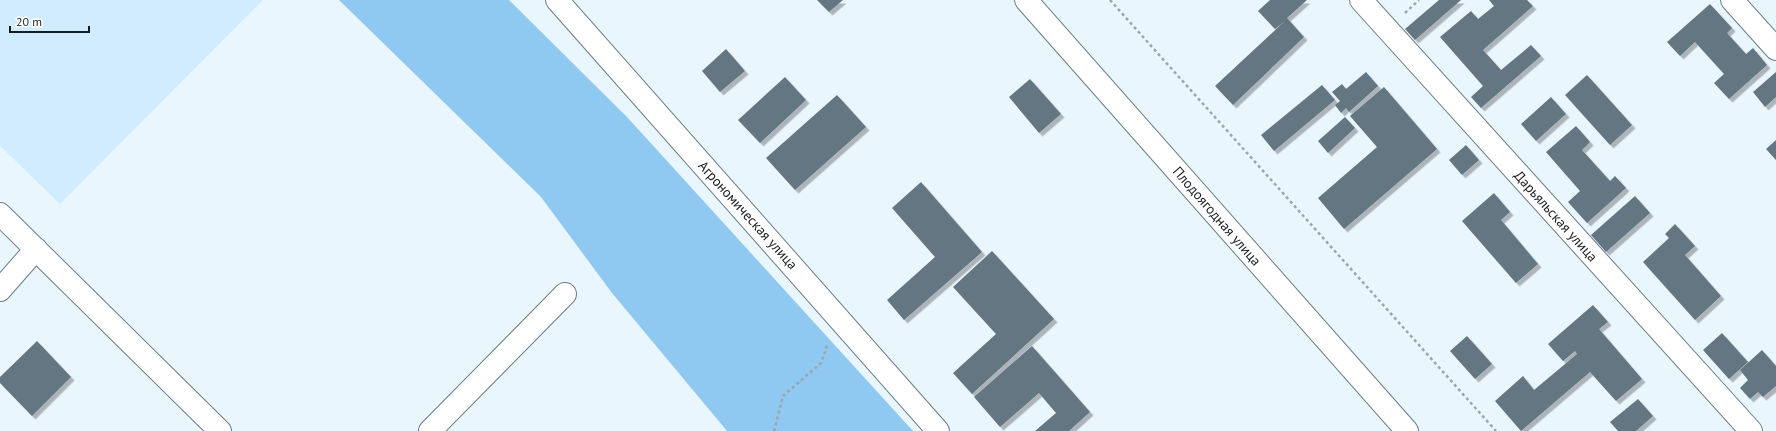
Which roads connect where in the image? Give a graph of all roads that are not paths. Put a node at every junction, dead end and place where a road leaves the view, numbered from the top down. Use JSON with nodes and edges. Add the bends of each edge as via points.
{"nodes":[{"id":1,"x":556,"y":0,"type":"edge"},
{"id":2,"x":1026,"y":0,"type":"edge"},
{"id":3,"x":1361,"y":0,"type":"edge"},
{"id":4,"x":1732,"y":0,"type":"edge"},
{"id":5,"x":1776,"y":49,"type":"edge"},
{"id":6,"x":0,"y":214,"type":"edge"},
{"id":7,"x":36,"y":249,"type":"junction"},
{"id":8,"x":0,"y":290,"type":"edge"},
{"id":9,"x":565,"y":294,"type":"dead end"},
{"id":10,"x":220,"y":431,"type":"edge"},
{"id":11,"x":430,"y":431,"type":"edge"},
{"id":12,"x":938,"y":431,"type":"edge"},
{"id":13,"x":1407,"y":431,"type":"edge"},
{"id":14,"x":1750,"y":431,"type":"edge"}],
"edges":[{"from":1,"to":12,"type":"street","name":"Агрономическая улица"},
{"from":2,"to":13,"type":"street","name":"Плодоягодная улица"},
{"from":3,"to":14,"type":"street","name":"Дарьяльская улица"},
{"from":4,"to":5,"type":"street"},
{"from":6,"to":7,"type":"street"},
{"from":7,"to":8,"type":"street"},
{"from":7,"to":10,"type":"street"},
{"from":9,"to":11,"type":"street"}]}
